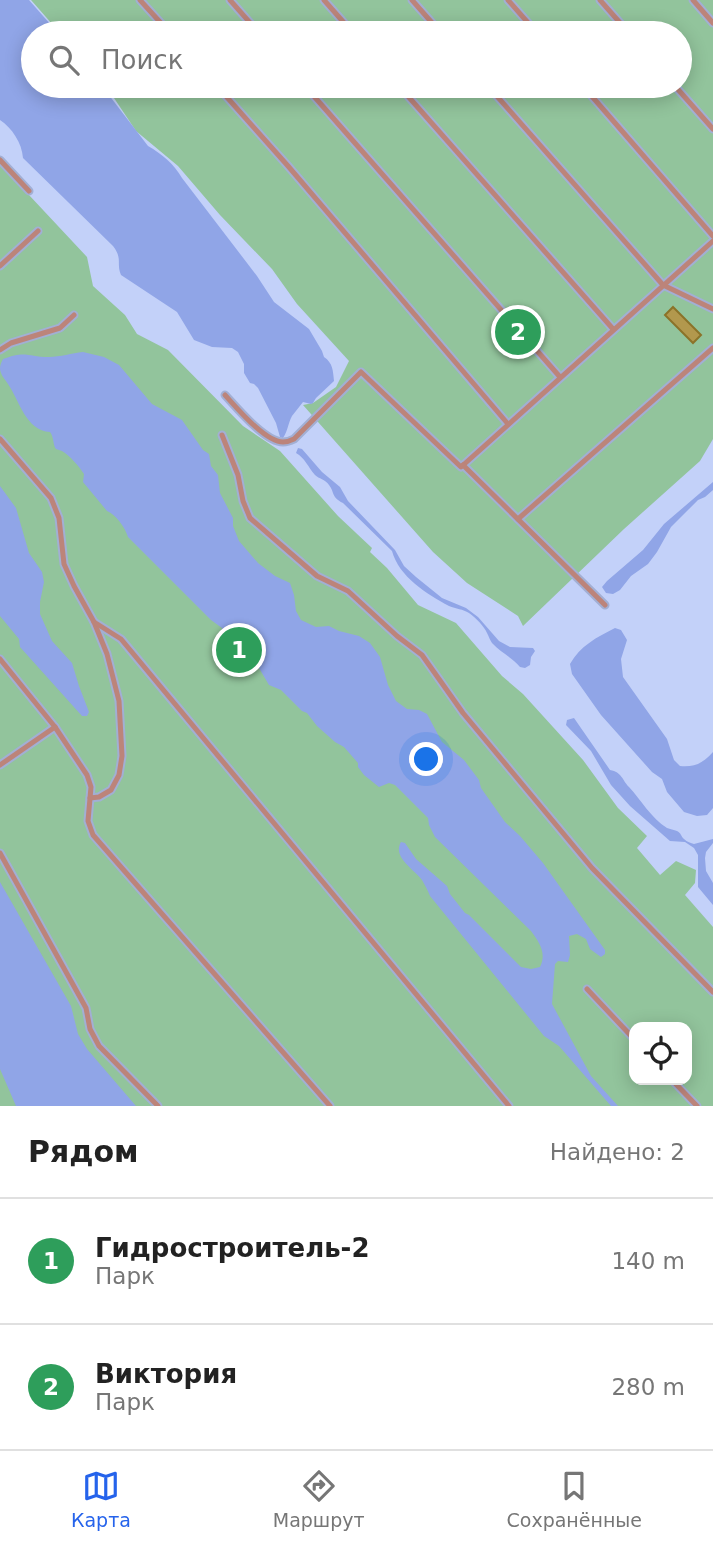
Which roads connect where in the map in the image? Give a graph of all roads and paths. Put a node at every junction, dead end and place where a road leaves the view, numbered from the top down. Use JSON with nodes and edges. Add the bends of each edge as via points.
{"nodes":[{"id":1,"x":140,"y":0,"type":"edge"},
{"id":2,"x":230,"y":0,"type":"edge"},
{"id":3,"x":324,"y":0,"type":"edge"},
{"id":4,"x":412,"y":0,"type":"edge"},
{"id":5,"x":508,"y":0,"type":"edge"},
{"id":6,"x":600,"y":0,"type":"edge"},
{"id":7,"x":693,"y":0,"type":"edge"},
{"id":8,"x":159,"y":21,"type":"edge"},
{"id":9,"x":248,"y":21,"type":"edge"},
{"id":10,"x":342,"y":21,"type":"edge"},
{"id":11,"x":430,"y":21,"type":"edge"},
{"id":12,"x":526,"y":21,"type":"edge"},
{"id":13,"x":618,"y":21,"type":"edge"},
{"id":14,"x":713,"y":23,"type":"edge"},
{"id":15,"x":228,"y":98,"type":"edge"},
{"id":16,"x":316,"y":98,"type":"edge"},
{"id":17,"x":410,"y":98,"type":"edge"},
{"id":18,"x":499,"y":98,"type":"edge"},
{"id":19,"x":593,"y":98,"type":"edge"},
{"id":20,"x":686,"y":98,"type":"edge"},
{"id":21,"x":713,"y":129,"type":"edge"},
{"id":22,"x":0,"y":160,"type":"edge"},
{"id":23,"x":29,"y":191,"type":"dead end"},
{"id":24,"x":38,"y":231,"type":"dead end"},
{"id":25,"x":713,"y":238,"type":"edge"},
{"id":26,"x":0,"y":265,"type":"edge"},
{"id":27,"x":663,"y":285,"type":"junction"},
{"id":28,"x":713,"y":309,"type":"edge"},
{"id":29,"x":74,"y":315,"type":"dead end"},
{"id":30,"x":613,"y":329,"type":"junction"},
{"id":31,"x":713,"y":348,"type":"edge"},
{"id":32,"x":0,"y":350,"type":"edge"},
{"id":33,"x":560,"y":377,"type":"junction"},
{"id":34,"x":225,"y":395,"type":"dead end"},
{"id":35,"x":508,"y":424,"type":"junction"},
{"id":36,"x":222,"y":435,"type":"dead end"},
{"id":37,"x":0,"y":439,"type":"edge"},
{"id":38,"x":463,"y":465,"type":"junction"},
{"id":39,"x":518,"y":519,"type":"junction"},
{"id":40,"x":605,"y":606,"type":"dead end"},
{"id":41,"x":94,"y":622,"type":"junction"},
{"id":42,"x":0,"y":659,"type":"edge"},
{"id":43,"x":55,"y":727,"type":"junction"},
{"id":44,"x":0,"y":765,"type":"edge"},
{"id":45,"x":90,"y":798,"type":"junction"},
{"id":46,"x":0,"y":853,"type":"edge"},
{"id":47,"x":587,"y":989,"type":"dead end"},
{"id":48,"x":713,"y":992,"type":"edge"},
{"id":49,"x":629,"y":1034,"type":"edge"},
{"id":50,"x":677,"y":1085,"type":"edge"},
{"id":51,"x":158,"y":1106,"type":"edge"},
{"id":52,"x":330,"y":1106,"type":"edge"},
{"id":53,"x":509,"y":1106,"type":"edge"},
{"id":54,"x":696,"y":1106,"type":"edge"}],
"edges":[{"from":1,"to":8,"type":"lane"},
{"from":2,"to":9,"type":"lane"},
{"from":3,"to":10,"type":"lane"},
{"from":4,"to":11,"type":"lane"},
{"from":5,"to":12,"type":"lane"},
{"from":6,"to":13,"type":"lane"},
{"from":7,"to":14,"type":"lane"},
{"from":15,"to":35,"type":"lane"},
{"from":16,"to":33,"type":"lane"},
{"from":17,"to":30,"type":"lane"},
{"from":18,"to":27,"type":"lane"},
{"from":19,"to":25,"type":"lane"},
{"from":20,"to":21,"type":"lane"},
{"from":22,"to":23,"type":"lane"},
{"from":24,"to":26,"type":"lane"},
{"from":25,"to":27,"type":"lane"},
{"from":27,"to":28,"type":"lane"},
{"from":27,"to":30,"type":"lane"},
{"from":29,"to":32,"type":"lane","via":[[60,328]]},
{"from":30,"to":33,"type":"lane"},
{"from":31,"to":39,"type":"lane"},
{"from":33,"to":35,"type":"lane"},
{"from":34,"to":38,"type":"lane","via":[[246,419],[286,443],[361,372]]},
{"from":35,"to":38,"type":"lane"},
{"from":36,"to":48,"type":"lane","via":[[250,519],[317,576],[348,591],[422,655],[463,713],[592,868]]},
{"from":37,"to":41,"type":"lane","via":[[51,498],[59,518],[64,564]]},
{"from":38,"to":39,"type":"lane"},
{"from":39,"to":40,"type":"lane"},
{"from":41,"to":45,"type":"lane","via":[[118,701],[122,756],[111,790]]},
{"from":41,"to":53,"type":"lane","via":[[121,639]]},
{"from":42,"to":43,"type":"lane"},
{"from":43,"to":44,"type":"lane"},
{"from":43,"to":45,"type":"lane","via":[[87,775]]},
{"from":45,"to":52,"type":"lane","via":[[88,821],[93,835]]},
{"from":46,"to":51,"type":"lane","via":[[86,1008],[99,1046]]},
{"from":47,"to":49,"type":"lane"},
{"from":50,"to":54,"type":"lane"}]}
